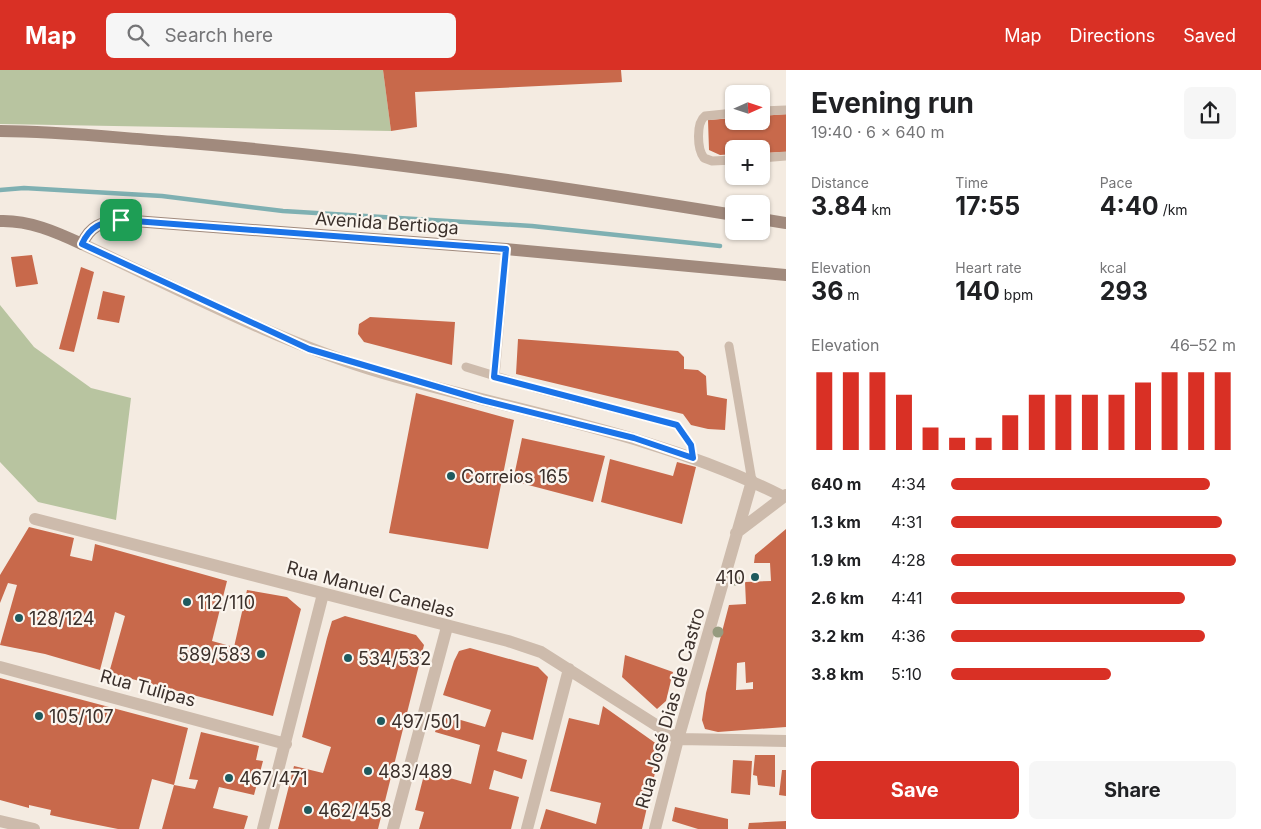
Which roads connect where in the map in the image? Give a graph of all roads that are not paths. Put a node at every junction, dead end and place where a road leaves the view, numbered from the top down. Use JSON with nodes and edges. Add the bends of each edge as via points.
{"nodes":[{"id":1,"x":786,"y":110,"type":"edge"},
{"id":2,"x":770,"y":111,"type":"edge"},
{"id":3,"x":725,"y":114,"type":"edge"},
{"id":4,"x":0,"y":131,"type":"edge"},
{"id":5,"x":786,"y":156,"type":"edge"},
{"id":6,"x":770,"y":157,"type":"edge"},
{"id":7,"x":725,"y":160,"type":"edge"},
{"id":8,"x":725,"y":213,"type":"edge"},
{"id":9,"x":770,"y":220,"type":"edge"},
{"id":10,"x":0,"y":221,"type":"edge"},
{"id":11,"x":786,"y":223,"type":"edge"},
{"id":12,"x":82,"y":244,"type":"junction"},
{"id":13,"x":506,"y":249,"type":"junction"},
{"id":14,"x":786,"y":275,"type":"edge"},
{"id":15,"x":729,"y":346,"type":"dead end"},
{"id":16,"x":466,"y":367,"type":"dead end"},
{"id":17,"x":494,"y":377,"type":"junction"},
{"id":18,"x":693,"y":458,"type":"junction"},
{"id":19,"x":752,"y":481,"type":"junction"},
{"id":20,"x":784,"y":496,"type":"edge"},
{"id":21,"x":36,"y":519,"type":"dead end"},
{"id":22,"x":736,"y":533,"type":"junction"},
{"id":23,"x":323,"y":594,"type":"junction"},
{"id":24,"x":447,"y":627,"type":"junction"},
{"id":25,"x":0,"y":666,"type":"edge"},
{"id":26,"x":568,"y":669,"type":"junction"},
{"id":27,"x":678,"y":739,"type":"junction"},
{"id":28,"x":786,"y":741,"type":"edge"},
{"id":29,"x":286,"y":744,"type":"junction"},
{"id":30,"x":0,"y":821,"type":"edge"},
{"id":31,"x":34,"y":829,"type":"edge"},
{"id":32,"x":263,"y":829,"type":"edge"},
{"id":33,"x":393,"y":829,"type":"edge"},
{"id":34,"x":527,"y":829,"type":"edge"},
{"id":35,"x":655,"y":829,"type":"edge"}],
"edges":[{"from":1,"to":2,"type":"lane"},
{"from":3,"to":7,"type":"lane","via":[[705,116],[699,127],[700,150],[704,158]]},
{"from":4,"to":8,"type":"street","via":[[230,146],[383,162]]},
{"from":5,"to":6,"type":"lane"},
{"from":9,"to":11,"type":"street"},
{"from":10,"to":12,"type":"street","via":[[52,230]]},
{"from":12,"to":13,"type":"street","name":"Avenida Bertioga","via":[[94,226],[121,220]]},
{"from":12,"to":18,"type":"street","via":[[309,349],[473,398],[634,438]]},
{"from":13,"to":14,"type":"street","name":"Avenida Bertioga"},
{"from":13,"to":17,"type":"lane"},
{"from":15,"to":19,"type":"lane"},
{"from":16,"to":17,"type":"lane"},
{"from":17,"to":18,"type":"lane","via":[[677,425],[691,445]]},
{"from":18,"to":19,"type":"street"},
{"from":19,"to":20,"type":"street"},
{"from":19,"to":22,"type":"street","name":"Rua José Dias de Castro"},
{"from":20,"to":22,"type":"street"},
{"from":21,"to":23,"type":"street","name":"Rua Manuel Canelas"},
{"from":22,"to":27,"type":"street","name":"Rua José Dias de Castro"},
{"from":23,"to":24,"type":"street","name":"Rua Manuel Canelas"},
{"from":23,"to":29,"type":"street"},
{"from":24,"to":26,"type":"street","name":"Rua Manuel Canelas","via":[[541,652]]},
{"from":24,"to":33,"type":"street"},
{"from":25,"to":29,"type":"street","name":"Rua Tulipas"},
{"from":26,"to":27,"type":"street","name":"Rua Manuel Canelas"},
{"from":26,"to":34,"type":"street"},
{"from":27,"to":28,"type":"street"},
{"from":27,"to":35,"type":"street","name":"Rua José Dias de Castro"},
{"from":29,"to":32,"type":"street"},
{"from":30,"to":31,"type":"street"}]}
